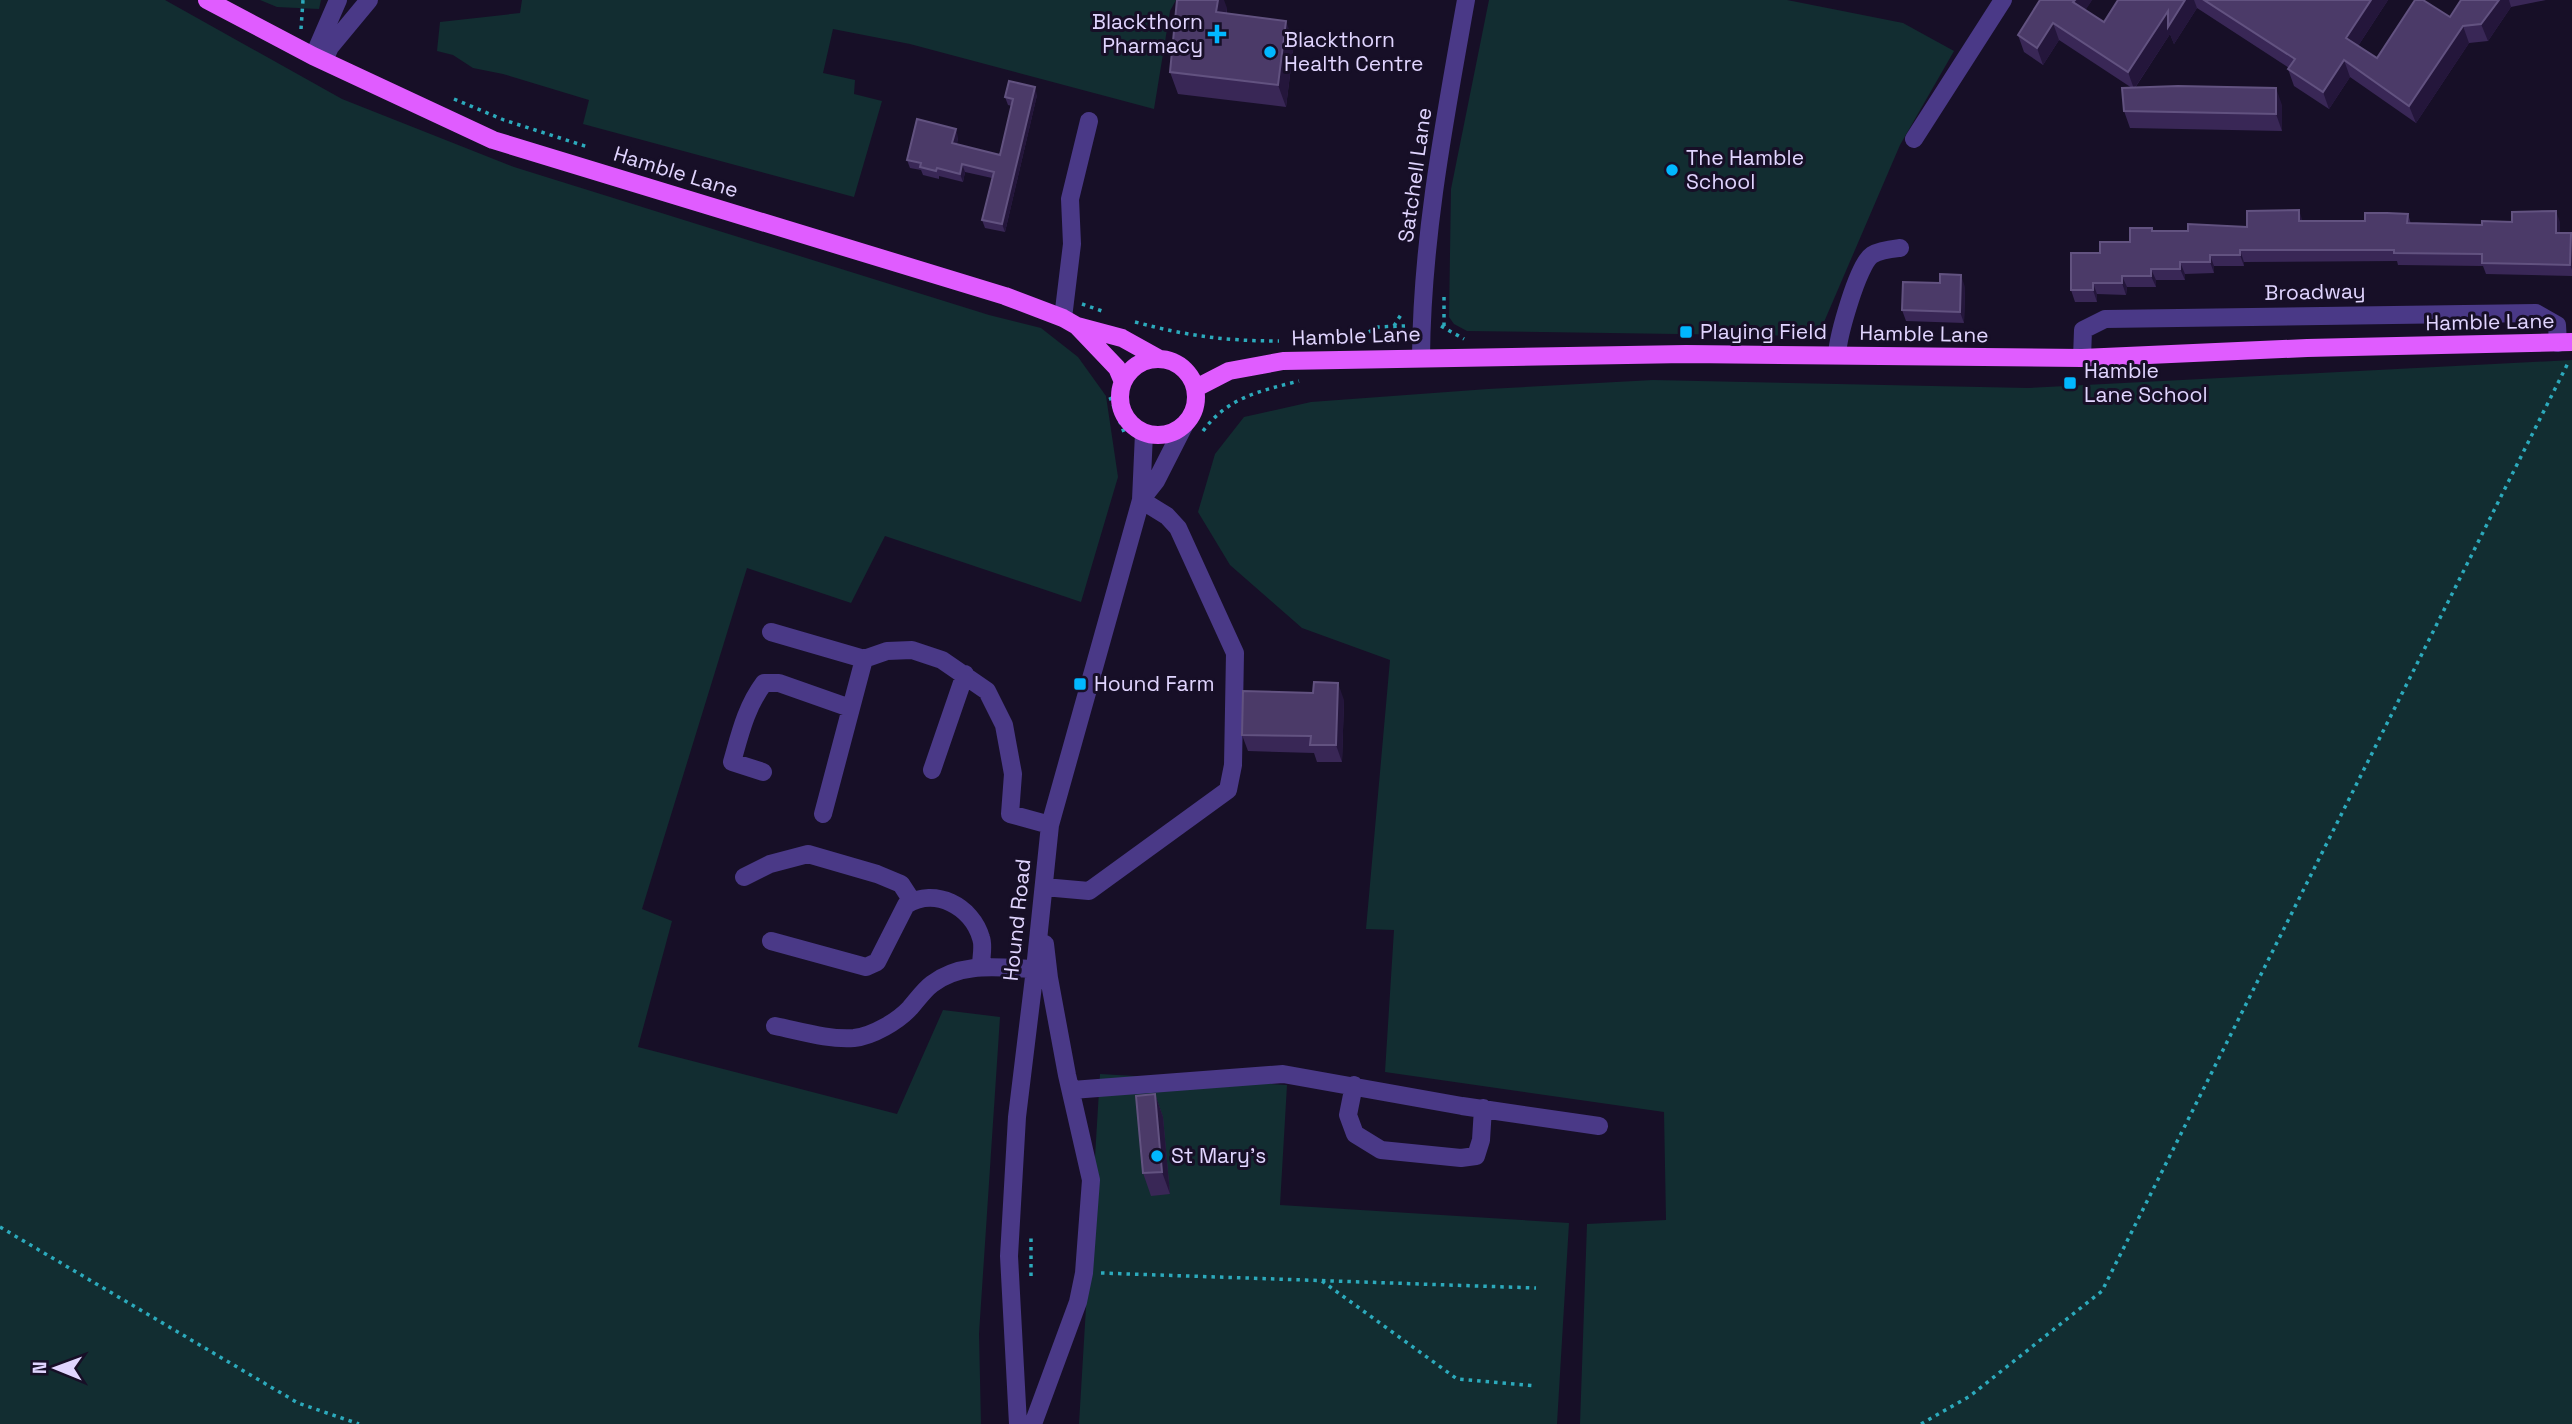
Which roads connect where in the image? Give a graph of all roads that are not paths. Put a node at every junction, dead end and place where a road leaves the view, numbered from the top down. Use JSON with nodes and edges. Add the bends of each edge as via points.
{"nodes":[{"id":1,"x":207,"y":0,"type":"edge"},
{"id":2,"x":338,"y":0,"type":"edge"},
{"id":3,"x":369,"y":0,"type":"edge"},
{"id":4,"x":1466,"y":0,"type":"edge"},
{"id":5,"x":2003,"y":0,"type":"edge"},
{"id":6,"x":318,"y":58,"type":"junction"},
{"id":7,"x":1089,"y":121,"type":"dead end"},
{"id":8,"x":1914,"y":139,"type":"dead end"},
{"id":9,"x":1900,"y":248,"type":"dead end"},
{"id":10,"x":1070,"y":322,"type":"junction"},
{"id":11,"x":2565,"y":343,"type":"edge"},
{"id":12,"x":1837,"y":355,"type":"junction"},
{"id":13,"x":1421,"y":357,"type":"junction"},
{"id":14,"x":1158,"y":358,"type":"junction"},
{"id":15,"x":2082,"y":358,"type":"junction"},
{"id":16,"x":1196,"y":387,"type":"junction"},
{"id":17,"x":1116,"y":388,"type":"junction"},
{"id":18,"x":1184,"y":426,"type":"junction"},
{"id":19,"x":1144,"y":433,"type":"junction"},
{"id":20,"x":1141,"y":500,"type":"junction"},
{"id":21,"x":771,"y":632,"type":"dead end"},
{"id":22,"x":864,"y":659,"type":"junction"},
{"id":23,"x":965,"y":674,"type":"junction"},
{"id":24,"x":850,"y":708,"type":"junction"},
{"id":25,"x":932,"y":770,"type":"dead end"},
{"id":26,"x":763,"y":772,"type":"dead end"},
{"id":27,"x":823,"y":814,"type":"dead end"},
{"id":28,"x":1049,"y":825,"type":"junction"},
{"id":29,"x":744,"y":877,"type":"dead end"},
{"id":30,"x":1043,"y":895,"type":"junction"},
{"id":31,"x":912,"y":901,"type":"junction"},
{"id":32,"x":771,"y":941,"type":"dead end"},
{"id":33,"x":981,"y":966,"type":"junction"},
{"id":34,"x":1035,"y":969,"type":"junction"},
{"id":35,"x":775,"y":1026,"type":"dead end"},
{"id":36,"x":1353,"y":1085,"type":"junction"},
{"id":37,"x":1072,"y":1090,"type":"junction"},
{"id":38,"x":1483,"y":1108,"type":"junction"},
{"id":39,"x":1599,"y":1126,"type":"dead end"},
{"id":40,"x":1018,"y":1424,"type":"edge"},
{"id":41,"x":1033,"y":1424,"type":"edge"}],
"edges":[{"from":1,"to":6,"type":"main road","name":"Hamble Lane"},
{"from":2,"to":6,"type":"street"},
{"from":3,"to":6,"type":"street"},
{"from":4,"to":13,"type":"street","name":"Satchell Lane","via":[[1434,194]]},
{"from":5,"to":8,"type":"street"},
{"from":6,"to":10,"type":"main road","name":"Hamble Lane","via":[[493,140],[1005,296]]},
{"from":7,"to":10,"type":"street","via":[[1070,198]]},
{"from":9,"to":12,"type":"street","via":[[1878,252],[1866,262]]},
{"from":10,"to":14,"type":"main road","via":[[1122,338]]},
{"from":10,"to":17,"type":"main road","name":"Hamble Lane","via":[[1117,369]]},
{"from":11,"to":15,"type":"main road","name":"Hamble Lane"},
{"from":11,"to":15,"type":"street","name":"Broadway","via":[[2557,325],[2536,313],[2105,319],[2083,330]]},
{"from":12,"to":13,"type":"main road","name":"Hamble Lane"},
{"from":12,"to":15,"type":"main road","name":"Hamble Lane"},
{"from":13,"to":16,"type":"main road","name":"Hamble Lane","via":[[1283,361],[1229,371]]},
{"from":14,"to":16,"type":"main road","via":[[1178,363]]},
{"from":14,"to":17,"type":"main road","via":[[1133,367]]},
{"from":16,"to":18,"type":"main road","via":[[1196,402]]},
{"from":17,"to":19,"type":"main road","via":[[1128,422]]},
{"from":18,"to":19,"type":"main road","via":[[1159,436]]},
{"from":18,"to":20,"type":"street"},
{"from":19,"to":20,"type":"street","name":"Hound Road"},
{"from":20,"to":28,"type":"street","name":"Hound Road"},
{"from":20,"to":30,"type":"street","via":[[1178,528],[1234,653],[1233,765],[1228,790],[1089,891]]},
{"from":21,"to":22,"type":"street"},
{"from":22,"to":23,"type":"street","via":[[887,651],[912,650]]},
{"from":22,"to":24,"type":"street"},
{"from":23,"to":25,"type":"street"},
{"from":23,"to":28,"type":"street","via":[[987,691],[1004,725],[1013,774],[1010,814]]},
{"from":24,"to":26,"type":"street","via":[[764,682],[744,719],[732,762]]},
{"from":24,"to":27,"type":"street"},
{"from":28,"to":30,"type":"street","name":"Hound Road"},
{"from":29,"to":31,"type":"street","via":[[808,854],[901,884]]},
{"from":30,"to":34,"type":"street","name":"Hound Road"},
{"from":30,"to":37,"type":"street","via":[[1049,978]]},
{"from":31,"to":32,"type":"street","via":[[900,913],[877,962],[866,967]]},
{"from":31,"to":33,"type":"street","via":[[945,899],[964,910],[982,940]]},
{"from":33,"to":34,"type":"street"},
{"from":33,"to":35,"type":"street","via":[[932,984],[908,1011],[885,1027],[856,1038]]},
{"from":34,"to":40,"type":"street","name":"Hound Road","via":[[1017,1117],[1009,1256]]},
{"from":36,"to":37,"type":"street","via":[[1283,1074]]},
{"from":36,"to":38,"type":"street"},
{"from":36,"to":38,"type":"street","via":[[1348,1115],[1355,1134],[1381,1150],[1476,1156]]},
{"from":37,"to":41,"type":"street","via":[[1091,1180],[1084,1273],[1078,1302]]},
{"from":38,"to":39,"type":"street"}]}
